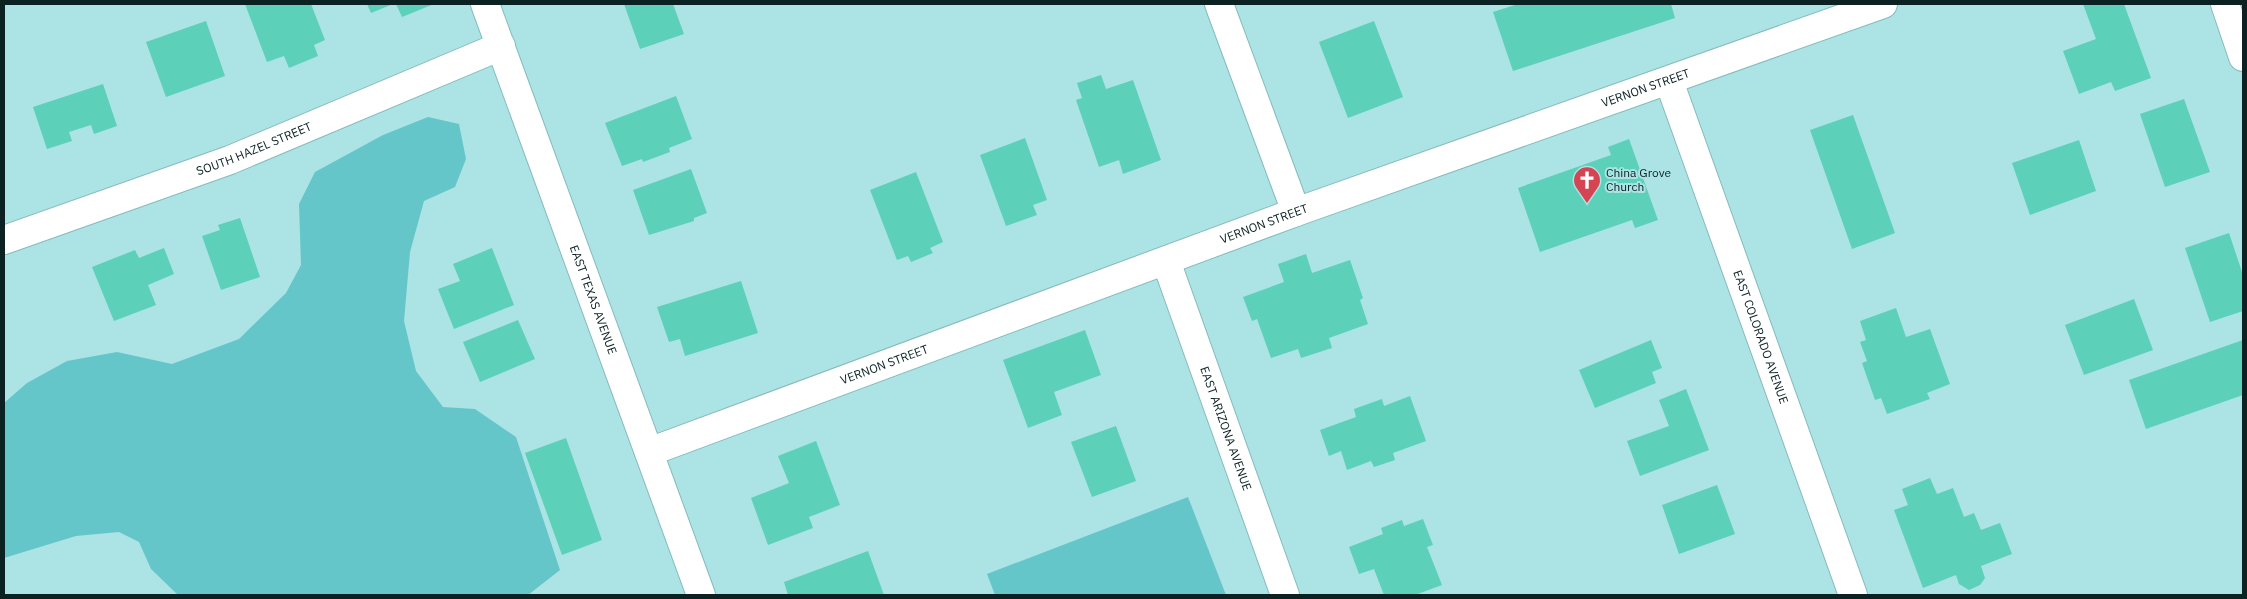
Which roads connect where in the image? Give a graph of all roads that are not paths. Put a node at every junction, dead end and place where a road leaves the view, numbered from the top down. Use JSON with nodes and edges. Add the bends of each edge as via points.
{"nodes":[{"id":1,"x":485,"y":4,"type":"edge"},
{"id":2,"x":1219,"y":4,"type":"edge"},
{"id":3,"x":1883,"y":4,"type":"edge"},
{"id":4,"x":2225,"y":4,"type":"edge"},
{"id":5,"x":500,"y":46,"type":"junction"},
{"id":6,"x":2243,"y":57,"type":"edge"},
{"id":7,"x":1669,"y":81,"type":"junction"},
{"id":8,"x":1296,"y":212,"type":"junction"},
{"id":9,"x":4,"y":240,"type":"edge"},
{"id":10,"x":1166,"y":261,"type":"junction"},
{"id":11,"x":649,"y":452,"type":"junction"},
{"id":12,"x":701,"y":595,"type":"edge"},
{"id":13,"x":1285,"y":595,"type":"edge"},
{"id":14,"x":1853,"y":595,"type":"edge"}],
"edges":[{"from":1,"to":5,"type":"street","name":"EAST TEXAS AVENUE"},
{"from":2,"to":8,"type":"street"},
{"from":3,"to":7,"type":"street","name":"VERNON STREET"},
{"from":4,"to":6,"type":"street"},
{"from":5,"to":9,"type":"street","name":"SOUTH HAZEL STREET","via":[[230,160]]},
{"from":5,"to":11,"type":"street","name":"EAST TEXAS AVENUE"},
{"from":7,"to":8,"type":"street","name":"VERNON STREET"},
{"from":7,"to":14,"type":"street","name":"EAST COLORADO AVENUE"},
{"from":8,"to":10,"type":"street","name":"VERNON STREET"},
{"from":10,"to":11,"type":"street","name":"VERNON STREET"},
{"from":10,"to":13,"type":"street","name":"EAST ARIZONA AVENUE"},
{"from":11,"to":12,"type":"street","name":"EAST TEXAS AVENUE"}]}
